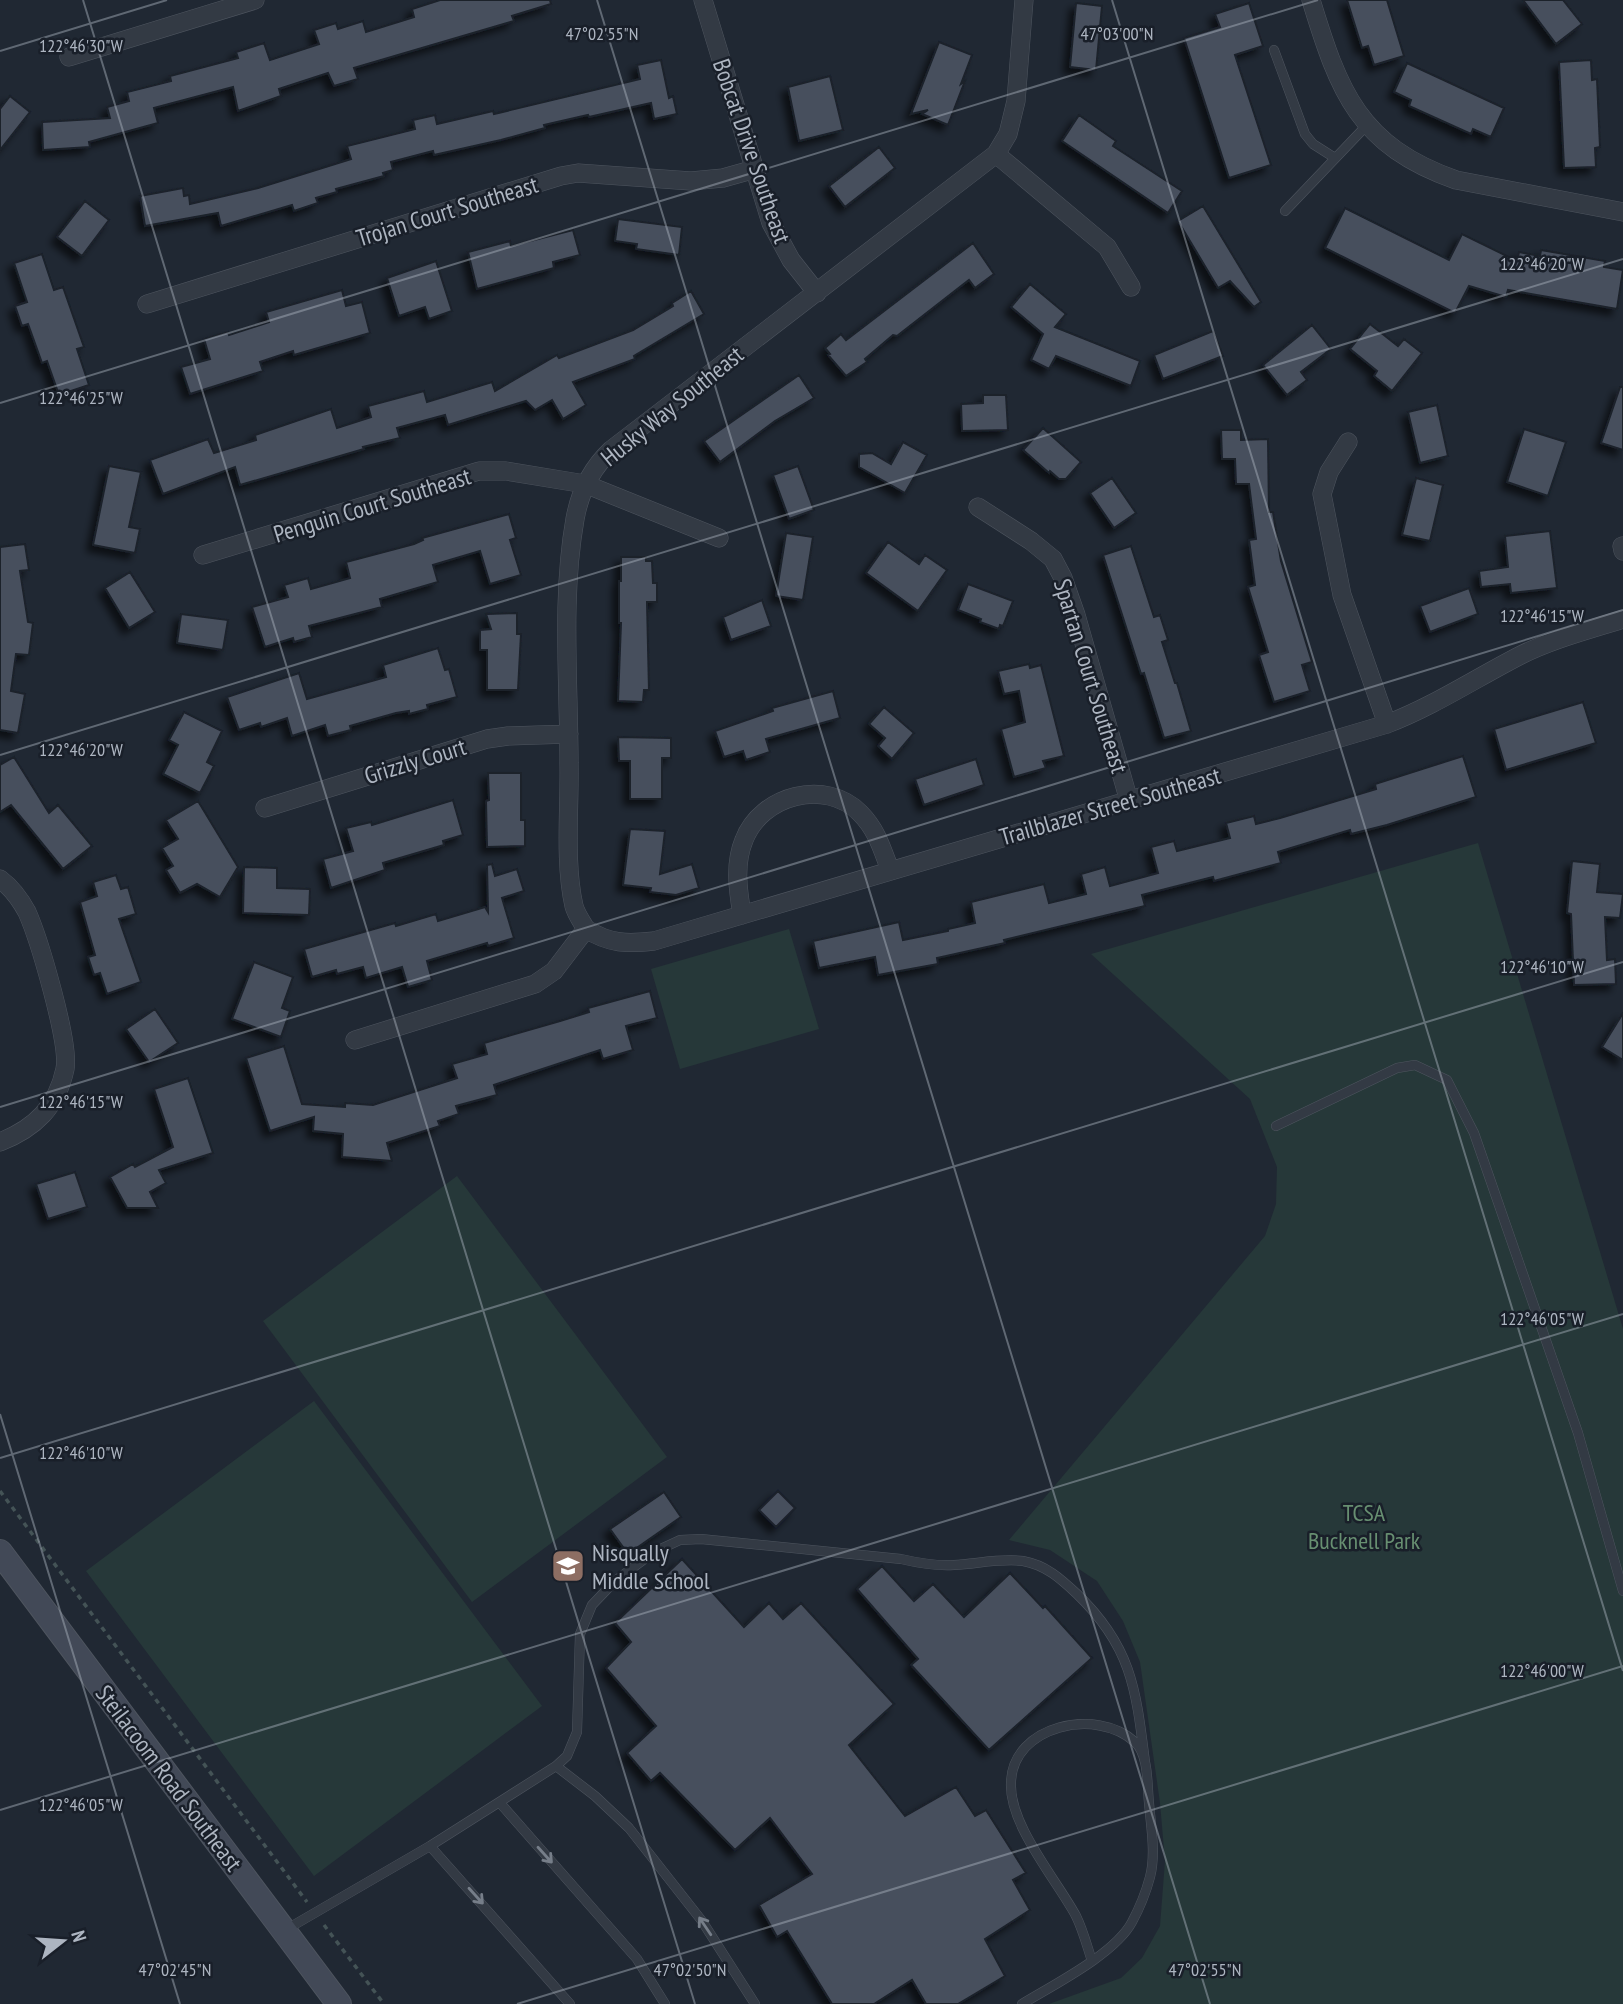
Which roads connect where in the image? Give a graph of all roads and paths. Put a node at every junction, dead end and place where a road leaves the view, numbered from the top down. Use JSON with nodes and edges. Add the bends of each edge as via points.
{"nodes":[{"id":1,"x":255,"y":0,"type":"edge"},
{"id":2,"x":703,"y":0,"type":"edge"},
{"id":3,"x":1024,"y":0,"type":"edge"},
{"id":4,"x":1311,"y":0,"type":"edge"},
{"id":5,"x":1274,"y":50,"type":"dead end"},
{"id":6,"x":69,"y":57,"type":"dead end"},
{"id":7,"x":1368,"y":124,"type":"junction"},
{"id":8,"x":996,"y":153,"type":"junction"},
{"id":9,"x":1335,"y":158,"type":"junction"},
{"id":10,"x":755,"y":169,"type":"junction"},
{"id":11,"x":1285,"y":211,"type":"dead end"},
{"id":12,"x":1623,"y":212,"type":"edge"},
{"id":13,"x":1131,"y":287,"type":"dead end"},
{"id":14,"x":817,"y":293,"type":"junction"},
{"id":15,"x":146,"y":304,"type":"dead end"},
{"id":16,"x":1348,"y":442,"type":"dead end"},
{"id":17,"x":585,"y":484,"type":"junction"},
{"id":18,"x":978,"y":508,"type":"dead end"},
{"id":19,"x":719,"y":538,"type":"dead end"},
{"id":20,"x":203,"y":555,"type":"dead end"},
{"id":21,"x":1623,"y":620,"type":"edge"},
{"id":22,"x":1387,"y":724,"type":"junction"},
{"id":23,"x":569,"y":734,"type":"junction"},
{"id":24,"x":1129,"y":801,"type":"junction"},
{"id":25,"x":265,"y":808,"type":"dead end"},
{"id":26,"x":890,"y":870,"type":"junction"},
{"id":27,"x":0,"y":879,"type":"edge"},
{"id":28,"x":742,"y":915,"type":"junction"},
{"id":29,"x":586,"y":929,"type":"junction"},
{"id":30,"x":355,"y":1040,"type":"dead end"},
{"id":31,"x":1276,"y":1126,"type":"dead end"},
{"id":32,"x":0,"y":1142,"type":"edge"},
{"id":33,"x":0,"y":1491,"type":"edge"},
{"id":34,"x":0,"y":1552,"type":"edge"},
{"id":35,"x":1623,"y":1591,"type":"edge"},
{"id":36,"x":1144,"y":1762,"type":"junction"},
{"id":37,"x":556,"y":1766,"type":"junction"},
{"id":38,"x":500,"y":1803,"type":"junction"},
{"id":39,"x":430,"y":1846,"type":"junction"},
{"id":40,"x":316,"y":1913,"type":"junction"},
{"id":41,"x":284,"y":1931,"type":"junction"},
{"id":42,"x":1091,"y":1961,"type":"junction"},
{"id":43,"x":339,"y":2004,"type":"edge"},
{"id":44,"x":384,"y":2004,"type":"edge"},
{"id":45,"x":570,"y":2004,"type":"edge"},
{"id":46,"x":665,"y":2004,"type":"edge"},
{"id":47,"x":755,"y":2004,"type":"edge"},
{"id":48,"x":1022,"y":2004,"type":"edge"}],
"edges":[{"from":1,"to":6,"type":"street"},
{"from":2,"to":10,"type":"street","name":"Bobcat Drive Southeast"},
{"from":3,"to":8,"type":"street","name":"Husky Way Southeast","via":[[1016,101],[1008,134]]},
{"from":4,"to":7,"type":"street","via":[[1335,73]]},
{"from":5,"to":9,"type":"lane","via":[[1305,134]]},
{"from":7,"to":9,"type":"lane"},
{"from":7,"to":12,"type":"street","via":[[1414,163],[1456,180]]},
{"from":8,"to":13,"type":"street","via":[[1107,247]]},
{"from":8,"to":14,"type":"street","name":"Husky Way Southeast"},
{"from":9,"to":11,"type":"lane"},
{"from":10,"to":14,"type":"street","name":"Bobcat Drive Southeast","via":[[780,242]]},
{"from":10,"to":15,"type":"street","name":"Trojan Court Southeast","via":[[691,180],[578,173],[561,176]]},
{"from":14,"to":17,"type":"street","name":"Husky Way Southeast","via":[[611,450]]},
{"from":16,"to":22,"type":"street","via":[[1321,494],[1342,595]]},
{"from":17,"to":19,"type":"street","name":"Penguin Court Southeast"},
{"from":17,"to":20,"type":"street","name":"Penguin Court Southeast","via":[[479,471]]},
{"from":17,"to":23,"type":"street","name":"Husky Way Southeast","via":[[575,517],[569,567]]},
{"from":18,"to":24,"type":"street","name":"Spartan Court Southeast","via":[[1053,559],[1063,578]]},
{"from":21,"to":22,"type":"street","name":"Trailblazer Street Southeast","via":[[1523,654]]},
{"from":22,"to":24,"type":"street","name":"Trailblazer Street Southeast"},
{"from":23,"to":25,"type":"street","name":"Grizzly Court","via":[[487,739]]},
{"from":23,"to":29,"type":"street","name":"Husky Way Southeast","via":[[570,864],[575,908]]},
{"from":24,"to":26,"type":"street","name":"Trailblazer Street Southeast"},
{"from":26,"to":28,"type":"street","name":"Trailblazer Street Southeast"},
{"from":26,"to":28,"type":"street","via":[[878,835],[859,811],[819,793],[787,799],[773,804],[752,824],[743,841],[737,869]]},
{"from":27,"to":32,"type":"street","via":[[28,914],[63,1037],[65,1068],[43,1117]]},
{"from":28,"to":29,"type":"street","name":"Trailblazer Street Southeast","via":[[654,941],[628,944],[602,939]]},
{"from":29,"to":30,"type":"street","via":[[554,971],[535,984]]},
{"from":31,"to":35,"type":"lane","via":[[1397,1068],[1415,1065],[1447,1080],[1493,1184],[1578,1433]]},
{"from":33,"to":40,"type":"path"},
{"from":34,"to":41,"type":"street","name":"Steilacoom Road Southeast"},
{"from":36,"to":37,"type":"lane","via":[[1134,1687],[1125,1659],[1096,1612],[1049,1569],[1023,1561],[925,1564],[701,1539],[680,1540],[654,1552],[592,1605],[580,1634],[577,1732],[567,1756]]},
{"from":36,"to":42,"type":"lane","via":[[1153,1840],[1150,1876],[1132,1923]]},
{"from":36,"to":42,"type":"lane","via":[[1137,1744],[1118,1730],[1081,1724],[1053,1729],[1030,1742],[1017,1759],[1010,1782],[1013,1805],[1076,1916]]},
{"from":37,"to":38,"type":"lane"},
{"from":47,"to":37,"type":"lane","one_way":true,"via":[[702,1921],[629,1828]]},
{"from":38,"to":39,"type":"lane"},
{"from":38,"to":46,"type":"lane","one_way":true,"via":[[636,1959]]},
{"from":39,"to":40,"type":"lane"},
{"from":39,"to":45,"type":"lane","one_way":true},
{"from":40,"to":41,"type":"lane"},
{"from":40,"to":44,"type":"path"},
{"from":41,"to":43,"type":"street","name":"Steilacoom Road Southeast"},
{"from":42,"to":48,"type":"lane"}]}
